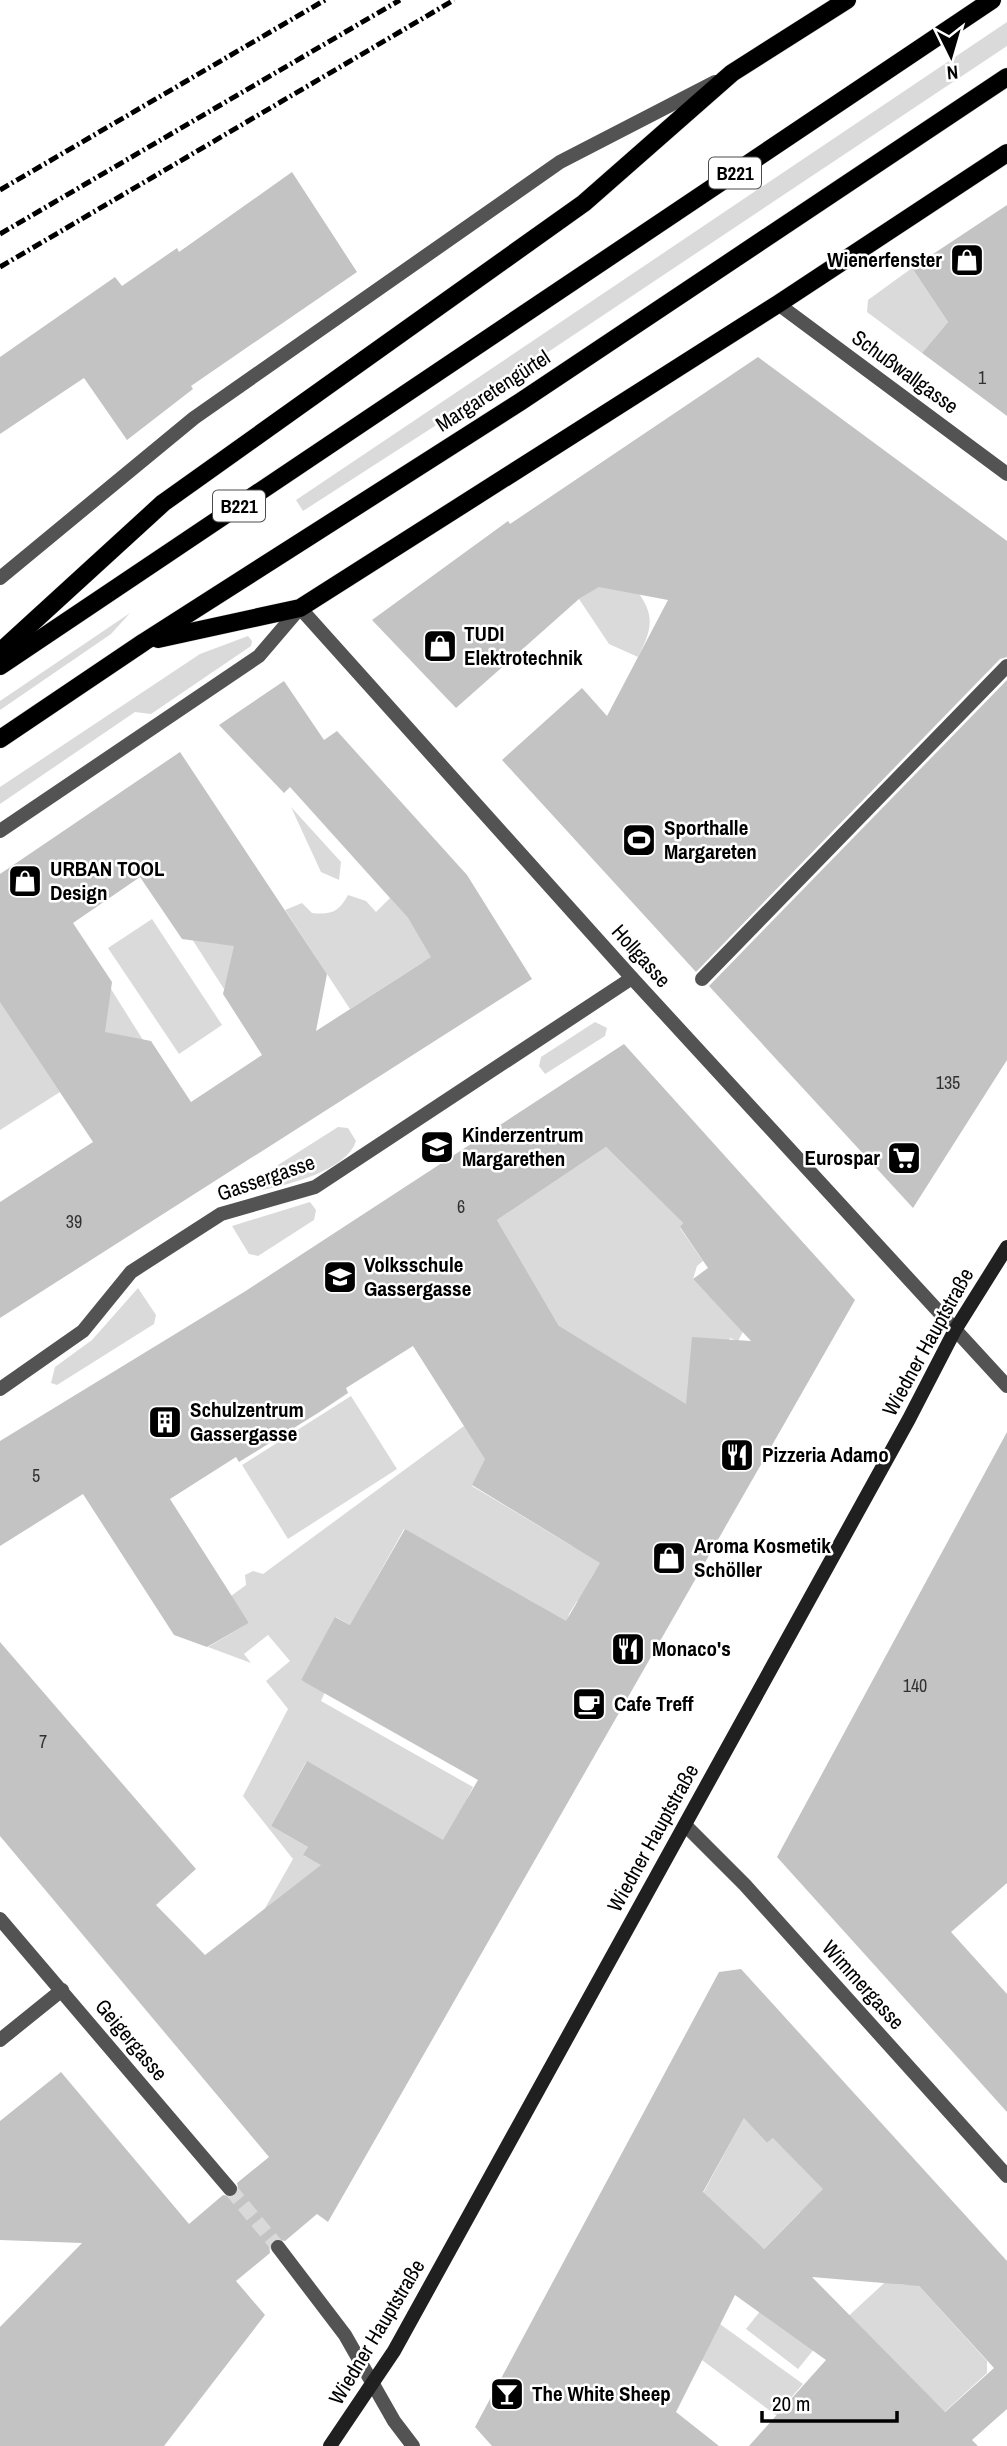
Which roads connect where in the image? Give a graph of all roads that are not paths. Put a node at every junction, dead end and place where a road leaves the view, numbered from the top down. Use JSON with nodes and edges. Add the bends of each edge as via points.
{"nodes":[{"id":1,"x":847,"y":0,"type":"edge"},
{"id":2,"x":992,"y":0,"type":"edge"},
{"id":3,"x":732,"y":73,"type":"junction"},
{"id":4,"x":1007,"y":77,"type":"edge"},
{"id":5,"x":1007,"y":153,"type":"edge"},
{"id":6,"x":778,"y":304,"type":"junction"},
{"id":7,"x":1007,"y":474,"type":"edge"},
{"id":8,"x":0,"y":578,"type":"edge"},
{"id":9,"x":300,"y":608,"type":"junction"},
{"id":10,"x":144,"y":642,"type":"junction"},
{"id":11,"x":0,"y":652,"type":"edge"},
{"id":12,"x":0,"y":666,"type":"edge"},
{"id":13,"x":1007,"y":666,"type":"edge"},
{"id":14,"x":0,"y":739,"type":"edge"},
{"id":15,"x":0,"y":831,"type":"edge"},
{"id":16,"x":632,"y":978,"type":"junction"},
{"id":17,"x":702,"y":979,"type":"dead end"},
{"id":18,"x":1007,"y":1247,"type":"edge"},
{"id":19,"x":955,"y":1330,"type":"junction"},
{"id":20,"x":1007,"y":1386,"type":"edge"},
{"id":21,"x":0,"y":1389,"type":"edge"},
{"id":22,"x":685,"y":1825,"type":"junction"},
{"id":23,"x":0,"y":1919,"type":"edge"},
{"id":24,"x":62,"y":1990,"type":"junction"},
{"id":25,"x":0,"y":2039,"type":"edge"},
{"id":26,"x":1007,"y":2176,"type":"edge"},
{"id":27,"x":230,"y":2189,"type":"tunnel mouth"},
{"id":28,"x":278,"y":2247,"type":"tunnel mouth"},
{"id":29,"x":374,"y":2382,"type":"junction"},
{"id":30,"x":330,"y":2446,"type":"edge"},
{"id":31,"x":414,"y":2446,"type":"edge"}],
"edges":[{"from":1,"to":3,"type":"main road"},
{"from":2,"to":12,"type":"main road","number":"B221"},
{"from":3,"to":8,"type":"street","via":[[560,162],[194,418]]},
{"from":3,"to":11,"type":"main road","via":[[584,203],[163,503]]},
{"from":4,"to":10,"type":"main road","name":"Margaretengürtel","via":[[520,402]]},
{"from":5,"to":6,"type":"main road"},
{"from":6,"to":7,"type":"street","name":"Schußwallgasse"},
{"from":6,"to":9,"type":"main road"},
{"from":9,"to":10,"type":"main road"},
{"from":9,"to":15,"type":"street","via":[[259,656]]},
{"from":9,"to":16,"type":"street","name":"Hollgasse"},
{"from":10,"to":14,"type":"main road","name":"Margaretengürtel"},
{"from":13,"to":17,"type":"street"},
{"from":16,"to":19,"type":"street","name":"Hollgasse"},
{"from":16,"to":21,"type":"street","name":"Gassergasse","via":[[315,1187],[221,1214],[131,1272],[83,1331]]},
{"from":18,"to":19,"type":"main road","name":"Wiedner Hauptstraße"},
{"from":19,"to":20,"type":"street","name":"Hollgasse"},
{"from":19,"to":22,"type":"main road","name":"Wiedner Hauptstraße"},
{"from":22,"to":26,"type":"street","name":"Wimmergasse","via":[[745,1885]]},
{"from":22,"to":29,"type":"main road","name":"Wiedner Hauptstraße"},
{"from":23,"to":24,"type":"street","name":"Geigergasse"},
{"from":24,"to":25,"type":"street"},
{"from":24,"to":27,"type":"street","name":"Geigergasse"},
{"from":28,"to":29,"type":"street","via":[[318,2296]]},
{"from":29,"to":30,"type":"main road","name":"Wiedner Hauptstraße"},
{"from":29,"to":31,"type":"street","via":[[394,2421]]}]}
